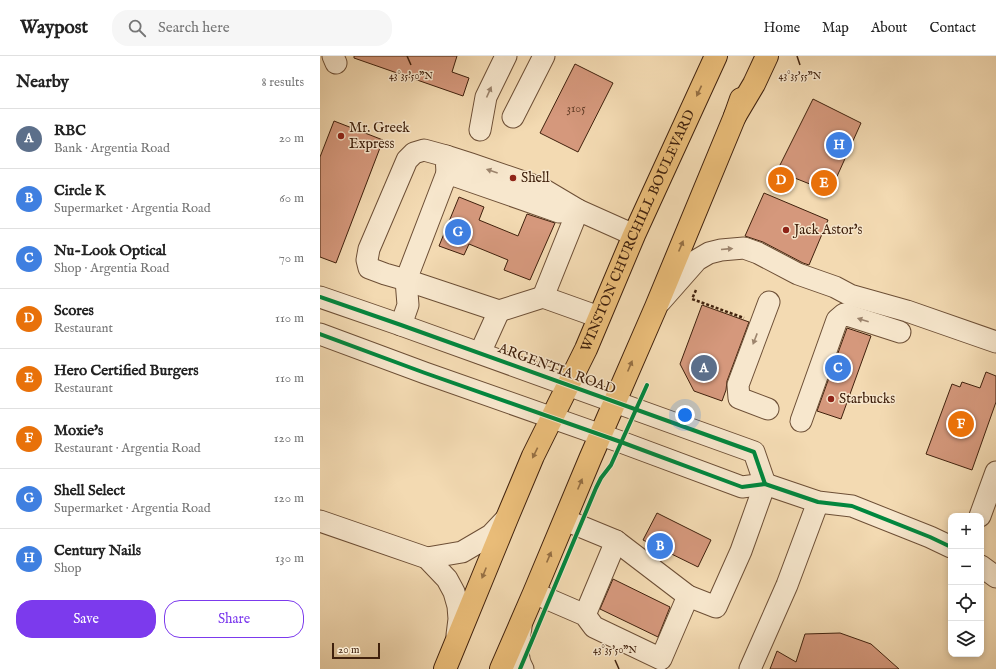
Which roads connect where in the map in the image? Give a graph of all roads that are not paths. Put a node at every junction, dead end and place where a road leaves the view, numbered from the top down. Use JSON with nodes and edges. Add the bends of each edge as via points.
{"nodes":[{"id":1,"x":506,"y":56,"type":"edge"},
{"id":2,"x":544,"y":56,"type":"edge"},
{"id":3,"x":716,"y":56,"type":"edge"},
{"id":4,"x":756,"y":56,"type":"edge"},
{"id":5,"x":767,"y":56,"type":"edge"},
{"id":6,"x":735,"y":116,"type":"junction"},
{"id":7,"x":513,"y":117,"type":"dead end"},
{"id":8,"x":480,"y":130,"type":"dead end"},
{"id":9,"x":446,"y":165,"type":"junction"},
{"id":10,"x":578,"y":210,"type":"junction"},
{"id":11,"x":634,"y":235,"type":"junction"},
{"id":12,"x":406,"y":280,"type":"junction"},
{"id":13,"x":320,"y":297,"type":"edge"},
{"id":14,"x":543,"y":297,"type":"junction"},
{"id":15,"x":768,"y":302,"type":"dead end"},
{"id":16,"x":656,"y":307,"type":"junction"},
{"id":17,"x":499,"y":311,"type":"junction"},
{"id":18,"x":599,"y":317,"type":"junction"},
{"id":19,"x":401,"y":325,"type":"junction"},
{"id":20,"x":900,"y":332,"type":"dead end"},
{"id":21,"x":320,"y":334,"type":"edge"},
{"id":22,"x":996,"y":342,"type":"edge"},
{"id":23,"x":480,"y":353,"type":"junction"},
{"id":24,"x":568,"y":385,"type":"junction"},
{"id":25,"x":615,"y":402,"type":"junction"},
{"id":26,"x":768,"y":409,"type":"dead end"},
{"id":27,"x":552,"y":418,"type":"junction"},
{"id":28,"x":801,"y":421,"type":"dead end"},
{"id":29,"x":600,"y":435,"type":"junction"},
{"id":30,"x":996,"y":472,"type":"edge"},
{"id":31,"x":765,"y":484,"type":"junction"},
{"id":32,"x":818,"y":502,"type":"junction"},
{"id":33,"x":981,"y":513,"type":"edge"},
{"id":34,"x":507,"y":518,"type":"junction"},
{"id":35,"x":320,"y":520,"type":"edge"},
{"id":36,"x":565,"y":520,"type":"junction"},
{"id":37,"x":616,"y":541,"type":"junction"},
{"id":38,"x":948,"y":546,"type":"edge"},
{"id":39,"x":427,"y":558,"type":"junction"},
{"id":40,"x":984,"y":568,"type":"edge"},
{"id":41,"x":996,"y":577,"type":"edge"},
{"id":42,"x":534,"y":593,"type":"junction"},
{"id":43,"x":688,"y":596,"type":"junction"},
{"id":44,"x":585,"y":615,"type":"junction"},
{"id":45,"x":522,"y":623,"type":"junction"},
{"id":46,"x":457,"y":639,"type":"junction"},
{"id":47,"x":445,"y":669,"type":"edge"},
{"id":48,"x":501,"y":669,"type":"edge"},
{"id":49,"x":523,"y":669,"type":"edge"},
{"id":50,"x":750,"y":669,"type":"edge"}],
"edges":[{"from":8,"to":1,"type":"street","one_way":true,"via":[[486,97]]},
{"from":2,"to":7,"type":"street"},
{"from":3,"to":11,"type":"main road","name":"WINSTON CHURCHILL BOULEVARD","one_way":true},
{"from":4,"to":6,"type":"main road"},
{"from":5,"to":6,"type":"main road"},
{"from":16,"to":6,"type":"main road","one_way":true},
{"from":9,"to":10,"type":"street","via":[[559,212]]},
{"from":9,"to":12,"type":"street"},
{"from":9,"to":12,"type":"street","via":[[424,150],[414,153],[407,160],[369,249],[366,260],[369,268]]},
{"from":10,"to":11,"type":"street"},
{"from":10,"to":14,"type":"street"},
{"from":11,"to":18,"type":"main road","name":"WINSTON CHURCHILL BOULEVARD"},
{"from":12,"to":17,"type":"street"},
{"from":12,"to":19,"type":"street","via":[[408,305]]},
{"from":13,"to":19,"type":"street","name":"ARGENTIA ROAD"},
{"from":14,"to":17,"type":"street"},
{"from":14,"to":18,"type":"street"},
{"from":15,"to":26,"type":"street","one_way":true,"via":[[738,385],[739,398]]},
{"from":16,"to":22,"type":"street","one_way":true,"via":[[697,260],[709,253],[744,248],[850,295],[907,311]]},
{"from":25,"to":16,"type":"main road","one_way":true},
{"from":17,"to":23,"type":"street"},
{"from":18,"to":24,"type":"main road","name":"WINSTON CHURCHILL BOULEVARD"},
{"from":19,"to":23,"type":"street","name":"ARGENTIA ROAD"},
{"from":20,"to":28,"type":"street","one_way":true,"via":[[844,314],[838,320]]},
{"from":21,"to":27,"type":"street"},
{"from":23,"to":24,"type":"street","name":"ARGENTIA ROAD"},
{"from":24,"to":25,"type":"street","name":"ARGENTIA ROAD"},
{"from":24,"to":27,"type":"main road","name":"WINSTON CHURCHILL BOULEVARD"},
{"from":25,"to":29,"type":"main road"},
{"from":25,"to":31,"type":"street","name":"ARGENTIA ROAD","via":[[754,452]]},
{"from":27,"to":29,"type":"street"},
{"from":27,"to":34,"type":"main road","name":"WINSTON CHURCHILL BOULEVARD","one_way":true},
{"from":29,"to":31,"type":"street","via":[[742,487]]},
{"from":36,"to":29,"type":"main road","one_way":true},
{"from":30,"to":33,"type":"street"},
{"from":31,"to":32,"type":"street"},
{"from":31,"to":43,"type":"street","via":[[741,551],[716,607]]},
{"from":32,"to":38,"type":"street","via":[[852,506]]},
{"from":32,"to":50,"type":"street","via":[[787,585]]},
{"from":34,"to":39,"type":"street","via":[[491,535],[462,552]]},
{"from":34,"to":46,"type":"main road","name":"WINSTON CHURCHILL BOULEVARD","one_way":true},
{"from":35,"to":39,"type":"street"},
{"from":36,"to":37,"type":"street"},
{"from":42,"to":36,"type":"main road","one_way":true},
{"from":37,"to":43,"type":"street"},
{"from":37,"to":44,"type":"street"},
{"from":39,"to":46,"type":"street","via":[[447,579],[454,592],[459,619]]},
{"from":40,"to":41,"type":"street"},
{"from":42,"to":44,"type":"street"},
{"from":42,"to":45,"type":"main road"},
{"from":43,"to":44,"type":"street","via":[[661,659],[594,627]]},
{"from":45,"to":48,"type":"main road"},
{"from":45,"to":49,"type":"street","via":[[518,649]]},
{"from":46,"to":47,"type":"main road","name":"WINSTON CHURCHILL BOULEVARD"}]}
